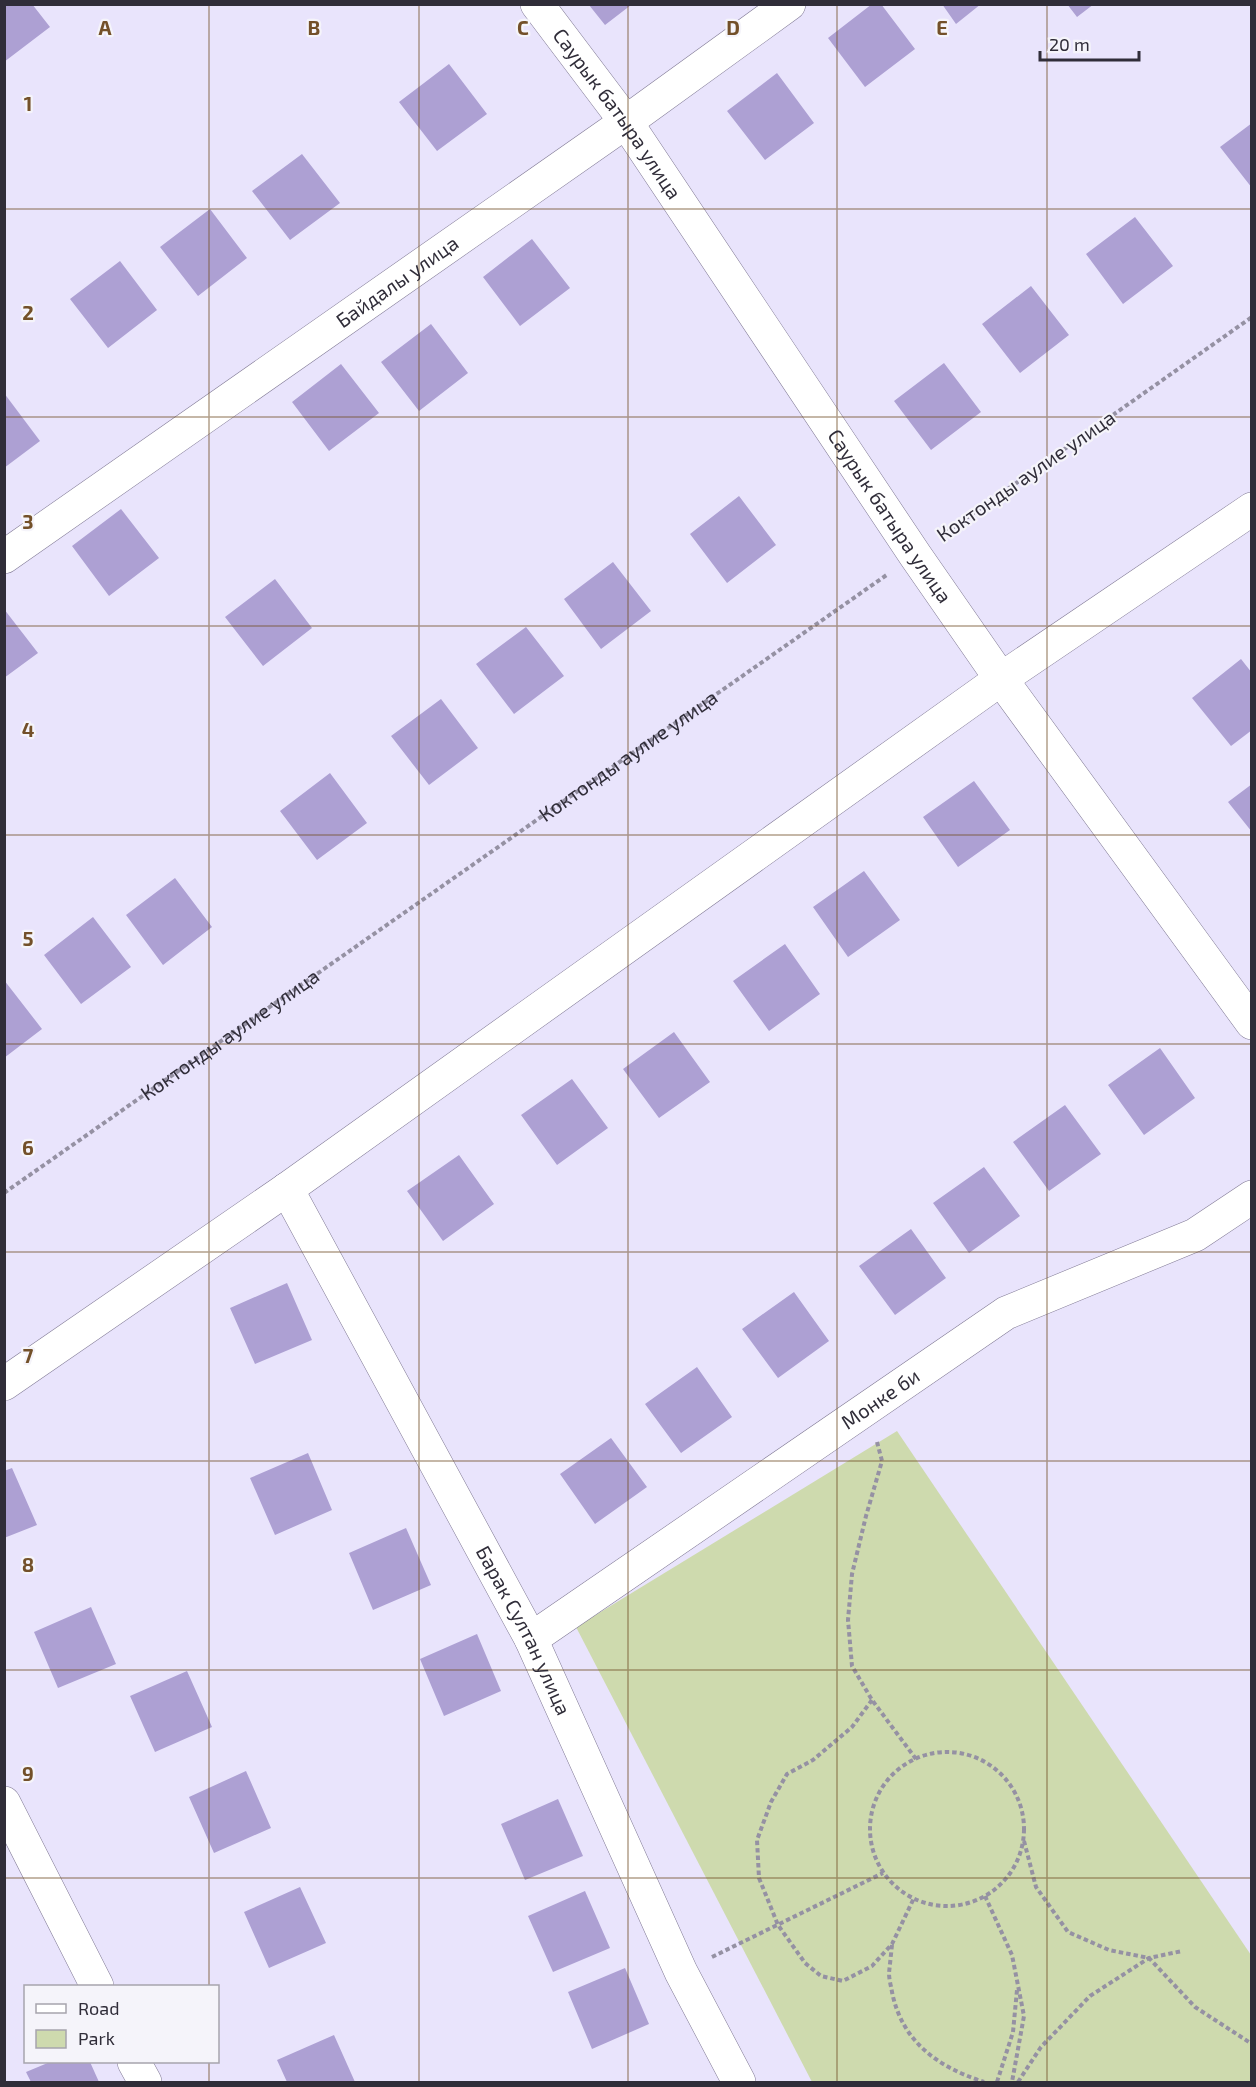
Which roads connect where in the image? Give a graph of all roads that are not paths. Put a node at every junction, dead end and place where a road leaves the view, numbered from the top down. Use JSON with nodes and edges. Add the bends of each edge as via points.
{"nodes":[{"id":1,"x":537,"y":4,"type":"edge"},
{"id":2,"x":789,"y":4,"type":"edge"},
{"id":3,"x":626,"y":122,"type":"junction"},
{"id":4,"x":1251,"y":509,"type":"edge"},
{"id":5,"x":4,"y":557,"type":"edge"},
{"id":6,"x":1001,"y":679,"type":"junction"},
{"id":7,"x":1251,"y":1023,"type":"edge"},
{"id":8,"x":287,"y":1189,"type":"junction"},
{"id":9,"x":1251,"y":1197,"type":"edge"},
{"id":10,"x":4,"y":1384,"type":"edge"},
{"id":11,"x":531,"y":1639,"type":"junction"},
{"id":12,"x":4,"y":1803,"type":"edge"},
{"id":13,"x":96,"y":1985,"type":"edge"},
{"id":14,"x":135,"y":2063,"type":"edge"},
{"id":15,"x":145,"y":2082,"type":"edge"},
{"id":16,"x":739,"y":2082,"type":"edge"}],
"edges":[{"from":1,"to":3,"type":"street","name":"Саурык батыра улица"},
{"from":2,"to":3,"type":"street","name":"Байдалы улица"},
{"from":3,"to":5,"type":"street","name":"Байдалы улица"},
{"from":3,"to":6,"type":"street","name":"Саурык батыра улица"},
{"from":4,"to":6,"type":"street"},
{"from":6,"to":7,"type":"street","name":"Саурык батыра улица"},
{"from":6,"to":8,"type":"street"},
{"from":8,"to":10,"type":"street"},
{"from":8,"to":11,"type":"street","name":"Барак Султан улица"},
{"from":9,"to":11,"type":"street","name":"Монке би","via":[[1196,1235],[1006,1313]]},
{"from":11,"to":16,"type":"street","name":"Барак Султан улица","via":[[681,1972]]},
{"from":12,"to":13,"type":"street"},
{"from":14,"to":15,"type":"street"}]}
